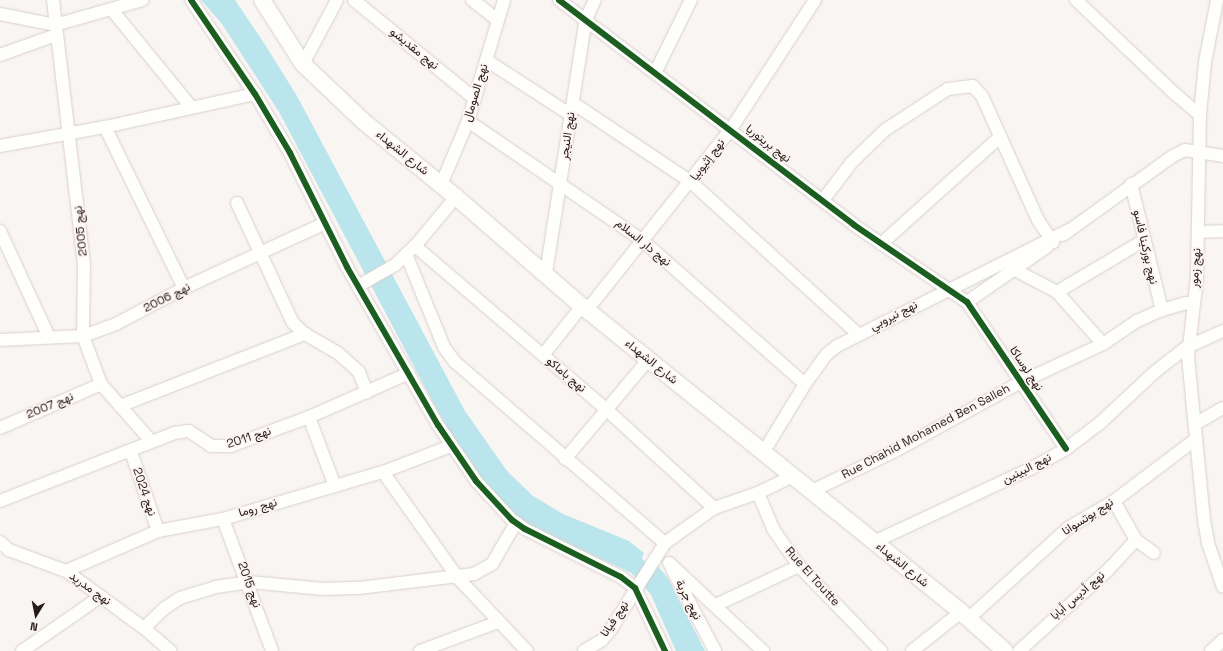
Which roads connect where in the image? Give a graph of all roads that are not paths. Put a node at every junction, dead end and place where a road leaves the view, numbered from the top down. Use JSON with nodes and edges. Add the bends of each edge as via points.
{"nodes":[{"id":1,"x":53,"y":0,"type":"edge"},
{"id":2,"x":142,"y":0,"type":"edge"},
{"id":3,"x":191,"y":0,"type":"edge"},
{"id":4,"x":262,"y":0,"type":"edge"},
{"id":5,"x":337,"y":0,"type":"edge"},
{"id":6,"x":354,"y":0,"type":"edge"},
{"id":7,"x":472,"y":0,"type":"edge"},
{"id":8,"x":504,"y":0,"type":"edge"},
{"id":9,"x":559,"y":0,"type":"edge"},
{"id":10,"x":595,"y":0,"type":"edge"},
{"id":11,"x":691,"y":0,"type":"edge"},
{"id":12,"x":815,"y":0,"type":"edge"},
{"id":13,"x":1076,"y":0,"type":"edge"},
{"id":14,"x":1217,"y":0,"type":"edge"},
{"id":15,"x":112,"y":10,"type":"junction"},
{"id":16,"x":0,"y":14,"type":"edge"},
{"id":17,"x":586,"y":19,"type":"junction"},
{"id":18,"x":498,"y":20,"type":"junction"},
{"id":19,"x":56,"y":30,"type":"junction"},
{"id":20,"x":0,"y":55,"type":"edge"},
{"id":21,"x":486,"y":60,"type":"junction"},
{"id":22,"x":303,"y":64,"type":"junction"},
{"id":23,"x":656,"y":71,"type":"junction"},
{"id":24,"x":255,"y":94,"type":"junction"},
{"id":25,"x":475,"y":99,"type":"junction"},
{"id":26,"x":573,"y":103,"type":"junction"},
{"id":27,"x":191,"y":107,"type":"junction"},
{"id":28,"x":571,"y":115,"type":"junction"},
{"id":29,"x":1200,"y":115,"type":"junction"},
{"id":30,"x":468,"y":121,"type":"junction"},
{"id":31,"x":105,"y":127,"type":"junction"},
{"id":32,"x":731,"y":129,"type":"junction"},
{"id":33,"x":70,"y":133,"type":"junction"},
{"id":34,"x":1001,"y":136,"type":"junction"},
{"id":35,"x":0,"y":146,"type":"edge"},
{"id":36,"x":1200,"y":152,"type":"junction"},
{"id":37,"x":1223,"y":156,"type":"edge"},
{"id":38,"x":690,"y":182,"type":"junction"},
{"id":39,"x":561,"y":184,"type":"junction"},
{"id":40,"x":1131,"y":184,"type":"junction"},
{"id":41,"x":441,"y":185,"type":"junction"},
{"id":42,"x":456,"y":197,"type":"junction"},
{"id":43,"x":822,"y":200,"type":"junction"},
{"id":44,"x":237,"y":203,"type":"dead end"},
{"id":45,"x":325,"y":223,"type":"junction"},
{"id":46,"x":0,"y":231,"type":"edge"},
{"id":47,"x":1223,"y":231,"type":"edge"},
{"id":48,"x":1198,"y":232,"type":"junction"},
{"id":49,"x":642,"y":240,"type":"junction"},
{"id":50,"x":1052,"y":240,"type":"junction"},
{"id":51,"x":1143,"y":241,"type":"junction"},
{"id":52,"x":881,"y":244,"type":"junction"},
{"id":53,"x":410,"y":250,"type":"junction"},
{"id":54,"x":258,"y":253,"type":"junction"},
{"id":55,"x":1015,"y":270,"type":"junction"},
{"id":56,"x":546,"y":273,"type":"junction"},
{"id":57,"x":361,"y":285,"type":"junction"},
{"id":58,"x":184,"y":288,"type":"junction"},
{"id":59,"x":948,"y":289,"type":"junction"},
{"id":60,"x":1057,"y":292,"type":"junction"},
{"id":61,"x":967,"y":302,"type":"junction"},
{"id":62,"x":1192,"y":305,"type":"junction"},
{"id":63,"x":585,"y":308,"type":"junction"},
{"id":64,"x":1162,"y":310,"type":"junction"},
{"id":65,"x":1223,"y":331,"type":"edge"},
{"id":66,"x":305,"y":334,"type":"junction"},
{"id":67,"x":858,"y":334,"type":"junction"},
{"id":68,"x":83,"y":336,"type":"junction"},
{"id":69,"x":49,"y":337,"type":"junction"},
{"id":70,"x":0,"y":340,"type":"edge"},
{"id":71,"x":1103,"y":344,"type":"junction"},
{"id":72,"x":1187,"y":347,"type":"junction"},
{"id":73,"x":542,"y":355,"type":"junction"},
{"id":74,"x":648,"y":360,"type":"junction"},
{"id":75,"x":409,"y":373,"type":"junction"},
{"id":76,"x":1021,"y":382,"type":"junction"},
{"id":77,"x":101,"y":384,"type":"junction"},
{"id":78,"x":805,"y":384,"type":"junction"},
{"id":79,"x":367,"y":393,"type":"junction"},
{"id":80,"x":120,"y":406,"type":"junction"},
{"id":81,"x":1223,"y":408,"type":"edge"},
{"id":82,"x":607,"y":410,"type":"junction"},
{"id":83,"x":309,"y":417,"type":"junction"},
{"id":84,"x":1195,"y":424,"type":"junction"},
{"id":85,"x":0,"y":428,"type":"edge"},
{"id":86,"x":1196,"y":439,"type":"junction"},
{"id":87,"x":151,"y":441,"type":"junction"},
{"id":88,"x":451,"y":446,"type":"junction"},
{"id":89,"x":1066,"y":449,"type":"junction"},
{"id":90,"x":130,"y":452,"type":"junction"},
{"id":91,"x":763,"y":453,"type":"junction"},
{"id":92,"x":565,"y":459,"type":"junction"},
{"id":93,"x":383,"y":472,"type":"junction"},
{"id":94,"x":791,"y":476,"type":"junction"},
{"id":95,"x":335,"y":486,"type":"junction"},
{"id":96,"x":810,"y":492,"type":"junction"},
{"id":97,"x":758,"y":493,"type":"junction"},
{"id":98,"x":0,"y":501,"type":"edge"},
{"id":99,"x":1114,"y":501,"type":"junction"},
{"id":100,"x":714,"y":508,"type":"junction"},
{"id":101,"x":223,"y":519,"type":"junction"},
{"id":102,"x":516,"y":523,"type":"junction"},
{"id":103,"x":158,"y":531,"type":"junction"},
{"id":104,"x":1136,"y":540,"type":"junction"},
{"id":105,"x":0,"y":542,"type":"edge"},
{"id":106,"x":874,"y":542,"type":"junction"},
{"id":107,"x":661,"y":547,"type":"junction"},
{"id":108,"x":1154,"y":553,"type":"dead end"},
{"id":109,"x":669,"y":562,"type":"junction"},
{"id":110,"x":799,"y":566,"type":"junction"},
{"id":111,"x":66,"y":571,"type":"junction"},
{"id":112,"x":458,"y":578,"type":"junction"},
{"id":113,"x":249,"y":582,"type":"junction"},
{"id":114,"x":637,"y":585,"type":"junction"},
{"id":115,"x":1223,"y":587,"type":"edge"},
{"id":116,"x":100,"y":596,"type":"junction"},
{"id":117,"x":716,"y":605,"type":"junction"},
{"id":118,"x":964,"y":616,"type":"junction"},
{"id":119,"x":498,"y":622,"type":"junction"},
{"id":120,"x":144,"y":628,"type":"junction"},
{"id":121,"x":1223,"y":640,"type":"edge"},
{"id":122,"x":268,"y":650,"type":"edge"},
{"id":123,"x":22,"y":651,"type":"edge"},
{"id":124,"x":170,"y":651,"type":"edge"},
{"id":125,"x":420,"y":651,"type":"edge"},
{"id":126,"x":527,"y":651,"type":"edge"},
{"id":127,"x":584,"y":651,"type":"edge"},
{"id":128,"x":665,"y":651,"type":"edge"},
{"id":129,"x":715,"y":651,"type":"edge"},
{"id":130,"x":763,"y":651,"type":"edge"},
{"id":131,"x":881,"y":651,"type":"edge"},
{"id":132,"x":912,"y":651,"type":"edge"},
{"id":133,"x":1005,"y":651,"type":"edge"},
{"id":134,"x":1019,"y":651,"type":"edge"},
{"id":135,"x":1211,"y":651,"type":"edge"}],
"edges":[{"from":1,"to":19,"type":"street","name":"نهج 2005"},
{"from":2,"to":15,"type":"street"},
{"from":3,"to":24,"type":"street"},
{"from":4,"to":22,"type":"main road","name":"شارع الشهداء"},
{"from":5,"to":22,"type":"street"},
{"from":6,"to":25,"type":"street","name":"نهج مقديشو"},
{"from":7,"to":18,"type":"street"},
{"from":8,"to":18,"type":"street","name":"نهج الصومال"},
{"from":9,"to":17,"type":"street","name":"نهج بريتوريا"},
{"from":10,"to":17,"type":"street","name":"نهج النيجر"},
{"from":11,"to":23,"type":"street"},
{"from":12,"to":32,"type":"street","name":"نهج إثيوبيا"},
{"from":13,"to":29,"type":"street"},
{"from":14,"to":29,"type":"street","name":"نهج زمور","via":[[1205,62]]},
{"from":15,"to":19,"type":"street"},
{"from":15,"to":27,"type":"street"},
{"from":16,"to":19,"type":"street"},
{"from":17,"to":23,"type":"street","name":"نهج بريتوريا"},
{"from":17,"to":26,"type":"street","name":"نهج النيجر"},
{"from":18,"to":21,"type":"street","name":"نهج الصومال"},
{"from":19,"to":20,"type":"street"},
{"from":19,"to":33,"type":"street","name":"نهج 2005"},
{"from":21,"to":25,"type":"street","name":"نهج الصومال"},
{"from":21,"to":28,"type":"street"},
{"from":22,"to":41,"type":"main road","name":"شارع الشهداء","via":[[363,121]]},
{"from":23,"to":32,"type":"street","name":"نهج بريتوريا"},
{"from":24,"to":27,"type":"street"},
{"from":24,"to":45,"type":"street","via":[[290,153]]},
{"from":25,"to":30,"type":"street","name":"نهج الصومال"},
{"from":26,"to":28,"type":"street","name":"نهج النيجر"},
{"from":26,"to":38,"type":"street"},
{"from":27,"to":31,"type":"street"},
{"from":28,"to":39,"type":"street","name":"نهج النيجر"},
{"from":29,"to":36,"type":"street","name":"نهج زمور"},
{"from":30,"to":39,"type":"street","name":"نهج دار السلام"},
{"from":30,"to":41,"type":"street","name":"نهج الصومال"},
{"from":31,"to":33,"type":"street"},
{"from":31,"to":58,"type":"street"},
{"from":32,"to":38,"type":"street","name":"نهج إثيوبيا"},
{"from":32,"to":43,"type":"street","name":"نهج بريتوريا"},
{"from":33,"to":35,"type":"street"},
{"from":33,"to":68,"type":"street","name":"نهج 2005","via":[[84,264]]},
{"from":34,"to":43,"type":"street","via":[[978,90],[967,85],[948,89],[885,130],[852,162]]},
{"from":34,"to":50,"type":"street","via":[[1038,220]]},
{"from":34,"to":52,"type":"street"},
{"from":36,"to":37,"type":"street"},
{"from":36,"to":40,"type":"street","via":[[1185,150]]},
{"from":36,"to":48,"type":"street","name":"نهج زمور"},
{"from":38,"to":49,"type":"street","name":"نهج إثيوبيا"},
{"from":38,"to":67,"type":"street"},
{"from":39,"to":49,"type":"street","name":"نهج دار السلام"},
{"from":39,"to":56,"type":"street","name":"نهج النيجر"},
{"from":40,"to":50,"type":"street"},
{"from":40,"to":51,"type":"street","name":"نهج بوركينا فاسو"},
{"from":41,"to":42,"type":"main road","name":"شارع الشهداء"},
{"from":42,"to":53,"type":"street"},
{"from":42,"to":56,"type":"main road","name":"شارع الشهداء"},
{"from":43,"to":52,"type":"street","name":"نهج بريتوريا"},
{"from":44,"to":54,"type":"street"},
{"from":45,"to":54,"type":"street","name":"نهج 2006"},
{"from":45,"to":57,"type":"street"},
{"from":46,"to":69,"type":"street"},
{"from":47,"to":48,"type":"street"},
{"from":48,"to":62,"type":"street","name":"نهج زمور","via":[[1197,277]]},
{"from":49,"to":63,"type":"street","name":"نهج إثيوبيا"},
{"from":49,"to":78,"type":"street","name":"نهج دار السلام"},
{"from":50,"to":55,"type":"street"},
{"from":50,"to":59,"type":"street","name":"نهج نيروبي"},
{"from":51,"to":60,"type":"street"},
{"from":51,"to":64,"type":"street","name":"نهج بوركينا فاسو"},
{"from":52,"to":59,"type":"street","name":"نهج بريتوريا"},
{"from":53,"to":57,"type":"street","via":[[395,264]]},
{"from":53,"to":73,"type":"street","name":"نهج باماكو"},
{"from":53,"to":92,"type":"street","name":"نهج جربة","via":[[444,347],[455,362]]},
{"from":54,"to":58,"type":"street","name":"نهج 2006"},
{"from":54,"to":66,"type":"street","via":[[285,311]]},
{"from":55,"to":60,"type":"street"},
{"from":55,"to":61,"type":"street"},
{"from":56,"to":63,"type":"main road","name":"شارع الشهداء"},
{"from":57,"to":75,"type":"street"},
{"from":58,"to":68,"type":"street","name":"نهج 2006","via":[[116,324]]},
{"from":59,"to":61,"type":"street","name":"نهج بريتوريا"},
{"from":59,"to":67,"type":"street","name":"نهج نيروبي"},
{"from":60,"to":71,"type":"street"},
{"from":61,"to":76,"type":"street","name":"نهج لوساكا"},
{"from":62,"to":64,"type":"street","name":"Rue Chahid Mohamed Ben Salleh","via":[[1186,303]]},
{"from":62,"to":72,"type":"street","name":"نهج زمور"},
{"from":63,"to":73,"type":"street","name":"نهج إثيوبيا"},
{"from":63,"to":74,"type":"main road","name":"شارع الشهداء"},
{"from":64,"to":71,"type":"street","name":"Rue Chahid Mohamed Ben Salleh","via":[[1137,321]]},
{"from":65,"to":72,"type":"street","name":"نهج البينين"},
{"from":66,"to":79,"type":"street","via":[[338,353],[359,372]]},
{"from":66,"to":80,"type":"street"},
{"from":67,"to":78,"type":"street","name":"نهج نيروبي","via":[[827,354]]},
{"from":68,"to":69,"type":"street","name":"نهج 2006"},
{"from":68,"to":77,"type":"street","name":"نهج 2005"},
{"from":69,"to":70,"type":"street","name":"نهج 2006"},
{"from":71,"to":76,"type":"street","name":"Rue Chahid Mohamed Ben Salleh"},
{"from":72,"to":84,"type":"street","name":"نهج زمور"},
{"from":72,"to":89,"type":"street","name":"نهج البينين","via":[[1156,371],[1100,424]]},
{"from":73,"to":82,"type":"street","name":"نهج باماكو"},
{"from":74,"to":82,"type":"street"},
{"from":74,"to":91,"type":"main road","name":"شارع الشهداء"},
{"from":75,"to":79,"type":"street","name":"نهج 2011"},
{"from":75,"to":88,"type":"street"},
{"from":76,"to":89,"type":"street","name":"نهج لوساكا"},
{"from":76,"to":96,"type":"street","name":"Rue Chahid Mohamed Ben Salleh","via":[[895,451]]},
{"from":77,"to":80,"type":"street","name":"نهج 2005"},
{"from":77,"to":85,"type":"street","name":"نهج 2007"},
{"from":78,"to":91,"type":"street","name":"نهج نيروبي"},
{"from":79,"to":83,"type":"street","name":"نهج 2011"},
{"from":80,"to":87,"type":"street","name":"نهج 2005"},
{"from":81,"to":84,"type":"street"},
{"from":82,"to":92,"type":"street"},
{"from":82,"to":100,"type":"street","name":"نهج باماكو"},
{"from":83,"to":87,"type":"street","name":"نهج 2011","via":[[222,448],[211,446],[189,431]]},
{"from":83,"to":95,"type":"street"},
{"from":84,"to":86,"type":"street","name":"نهج زمور"},
{"from":86,"to":99,"type":"street","name":"نهج بوتسوانا"},
{"from":86,"to":115,"type":"street","name":"نهج زمور","via":[[1208,543]]},
{"from":87,"to":90,"type":"street","name":"نهج 2011"},
{"from":88,"to":93,"type":"street","name":"نهج روما"},
{"from":88,"to":102,"type":"street","via":[[476,481]]},
{"from":89,"to":106,"type":"street","name":"نهج البينين","via":[[1032,468]]},
{"from":90,"to":98,"type":"street","name":"نهج 2011"},
{"from":90,"to":103,"type":"street","name":"نهج 2024"},
{"from":91,"to":94,"type":"main road","name":"شارع الشهداء"},
{"from":92,"to":107,"type":"street","name":"نهج جربة"},
{"from":93,"to":95,"type":"street","name":"نهج روما"},
{"from":93,"to":112,"type":"street"},
{"from":94,"to":96,"type":"main road","name":"شارع الشهداء"},
{"from":94,"to":97,"type":"street"},
{"from":95,"to":101,"type":"street","name":"نهج روما"},
{"from":96,"to":106,"type":"main road","name":"شارع الشهداء"},
{"from":97,"to":100,"type":"street"},
{"from":97,"to":110,"type":"street","name":"Rue El Toutte","via":[[773,529]]},
{"from":99,"to":104,"type":"street"},
{"from":99,"to":118,"type":"street","name":"نهج بوتسوانا","via":[[1068,528]]},
{"from":100,"to":107,"type":"street"},
{"from":101,"to":103,"type":"street","name":"نهج روما"},
{"from":101,"to":113,"type":"street","name":"نهج 2015"},
{"from":102,"to":112,"type":"street","via":[[488,568]]},
{"from":102,"to":114,"type":"street","via":[[541,539]]},
{"from":103,"to":111,"type":"street","name":"نهج روما"},
{"from":104,"to":108,"type":"street"},
{"from":104,"to":134,"type":"street","name":"نهج أديس أبابا","via":[[1108,570]]},
{"from":105,"to":111,"type":"street","name":"نهج مدريد","via":[[9,550]]},
{"from":106,"to":118,"type":"main road","name":"شارع الشهداء"},
{"from":107,"to":109,"type":"street","name":"نهج جربة"},
{"from":107,"to":114,"type":"street","name":"نهج فيانا"},
{"from":109,"to":117,"type":"street"},
{"from":109,"to":129,"type":"street","name":"نهج جربة"},
{"from":110,"to":117,"type":"street"},
{"from":110,"to":131,"type":"street","name":"Rue El Toutte"},
{"from":111,"to":116,"type":"street","name":"نهج مدريد"},
{"from":112,"to":113,"type":"street","via":[[324,589]]},
{"from":112,"to":119,"type":"street"},
{"from":113,"to":120,"type":"street","via":[[215,587],[180,598]]},
{"from":113,"to":122,"type":"street","name":"نهج 2015"},
{"from":114,"to":127,"type":"street","name":"نهج فيانا","via":[[611,629],[602,640]]},
{"from":114,"to":128,"type":"street"},
{"from":116,"to":120,"type":"street","name":"نهج مدريد"},
{"from":116,"to":123,"type":"street"},
{"from":117,"to":130,"type":"street"},
{"from":118,"to":132,"type":"street","name":"نهج بوتسوانا"},
{"from":118,"to":133,"type":"main road","name":"شارع الشهداء"},
{"from":119,"to":125,"type":"street"},
{"from":119,"to":126,"type":"street"},
{"from":120,"to":124,"type":"street","name":"نهج مدريد"},
{"from":121,"to":135,"type":"street"}]}
